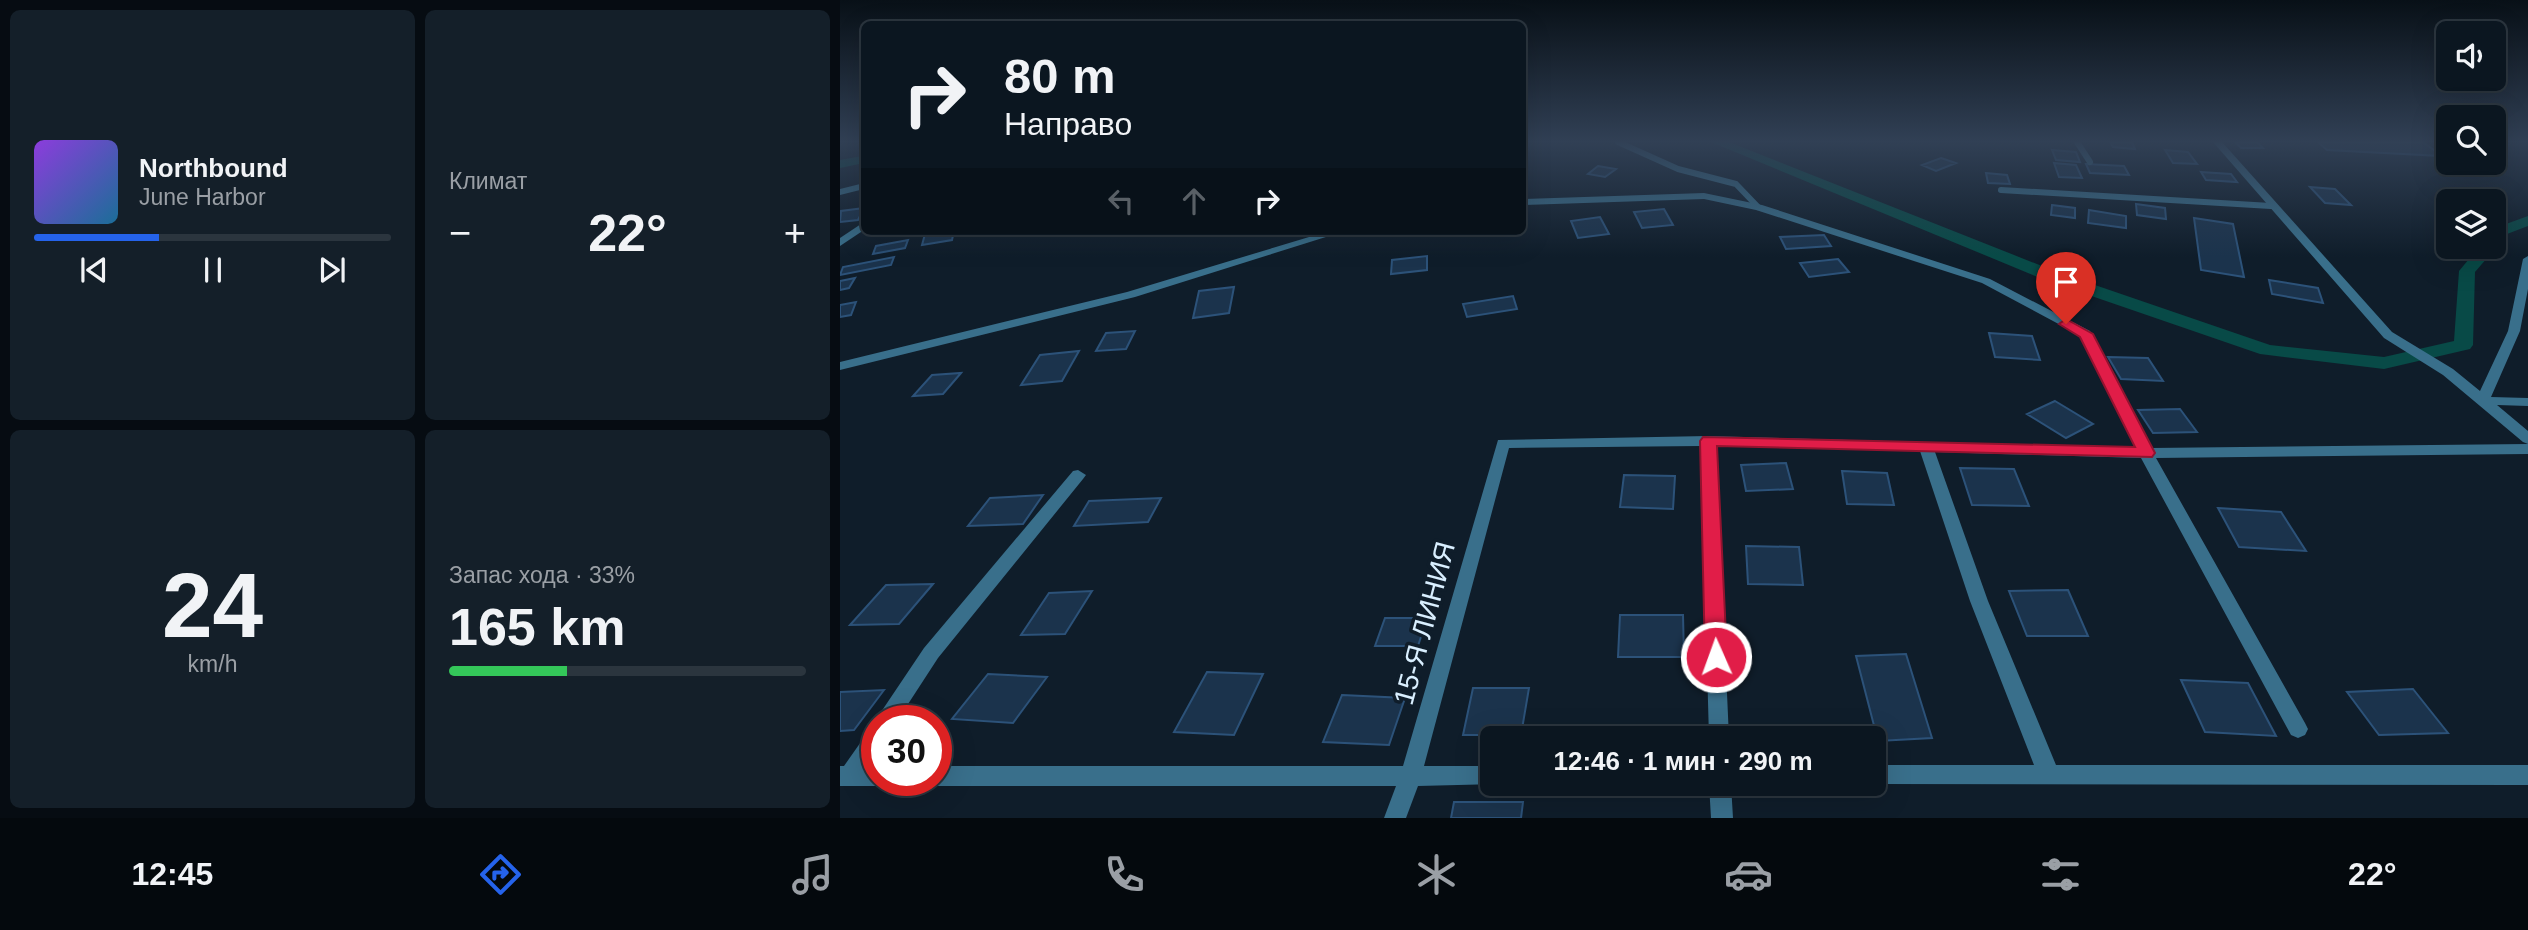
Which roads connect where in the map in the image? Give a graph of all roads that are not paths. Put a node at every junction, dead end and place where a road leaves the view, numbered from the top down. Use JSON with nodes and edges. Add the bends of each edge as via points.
{"nodes":[{"id":1,"x":1721,"y":180,"type":"edge"},
{"id":2,"x":2249,"y":180,"type":"edge"},
{"id":3,"x":861,"y":187,"type":"edge"},
{"id":4,"x":2001,"y":190,"type":"dead end"},
{"id":5,"x":840,"y":192,"type":"edge"},
{"id":6,"x":1526,"y":201,"type":"edge"},
{"id":7,"x":2271,"y":206,"type":"junction"},
{"id":8,"x":1758,"y":207,"type":"junction"},
{"id":9,"x":861,"y":227,"type":"edge"},
{"id":10,"x":1327,"y":235,"type":"edge"},
{"id":11,"x":840,"y":243,"type":"edge"},
{"id":12,"x":2528,"y":259,"type":"edge"},
{"id":13,"x":840,"y":366,"type":"edge"},
{"id":14,"x":2482,"y":401,"type":"junction"},
{"id":15,"x":2528,"y":402,"type":"edge"},
{"id":16,"x":2528,"y":439,"type":"edge"},
{"id":17,"x":1709,"y":441,"type":"junction"},
{"id":18,"x":1926,"y":447,"type":"junction"},
{"id":19,"x":2528,"y":449,"type":"edge"},
{"id":20,"x":2146,"y":453,"type":"junction"},
{"id":21,"x":1078,"y":475,"type":"dead end"},
{"id":22,"x":896,"y":705,"type":"edge"},
{"id":23,"x":1718,"y":726,"type":"edge"},
{"id":24,"x":2298,"y":729,"type":"dead end"},
{"id":25,"x":861,"y":756,"type":"edge"},
{"id":26,"x":1886,"y":775,"type":"edge"},
{"id":27,"x":2049,"y":775,"type":"junction"},
{"id":28,"x":2528,"y":775,"type":"edge"},
{"id":29,"x":845,"y":776,"type":"edge"},
{"id":30,"x":952,"y":776,"type":"edge"},
{"id":31,"x":1410,"y":776,"type":"junction"},
{"id":32,"x":1480,"y":776,"type":"edge"},
{"id":33,"x":1721,"y":796,"type":"edge"},
{"id":34,"x":1395,"y":818,"type":"edge"},
{"id":35,"x":1722,"y":818,"type":"edge"}],
"edges":[{"from":1,"to":8,"type":"lane","via":[[1736,184]]},
{"from":2,"to":7,"type":"street"},
{"from":3,"to":5,"type":"street"},
{"from":4,"to":7,"type":"lane"},
{"from":6,"to":8,"type":"street","via":[[1704,196]]},
{"from":7,"to":14,"type":"street","via":[[2388,335],[2448,372]]},
{"from":8,"to":20,"type":"street","via":[[1986,281],[2086,334]]},
{"from":9,"to":11,"type":"street"},
{"from":10,"to":13,"type":"street","via":[[1131,295]]},
{"from":12,"to":14,"type":"street","via":[[2514,331]]},
{"from":14,"to":15,"type":"street"},
{"from":14,"to":16,"type":"street"},
{"from":17,"to":18,"type":"street"},
{"from":17,"to":23,"type":"street"},
{"from":17,"to":31,"type":"street","name":"15-Я ЛИНИЯ","via":[[1503,443]]},
{"from":18,"to":20,"type":"street"},
{"from":18,"to":27,"type":"street","via":[[1979,601]]},
{"from":19,"to":20,"type":"street"},
{"from":20,"to":24,"type":"street"},
{"from":21,"to":22,"type":"street","via":[[930,653]]},
{"from":25,"to":29,"type":"street"},
{"from":26,"to":27,"type":"street"},
{"from":27,"to":28,"type":"street"},
{"from":30,"to":31,"type":"street"},
{"from":31,"to":32,"type":"street"},
{"from":31,"to":34,"type":"street","name":"15-Я ЛИНИЯ"},
{"from":33,"to":35,"type":"street"}]}
